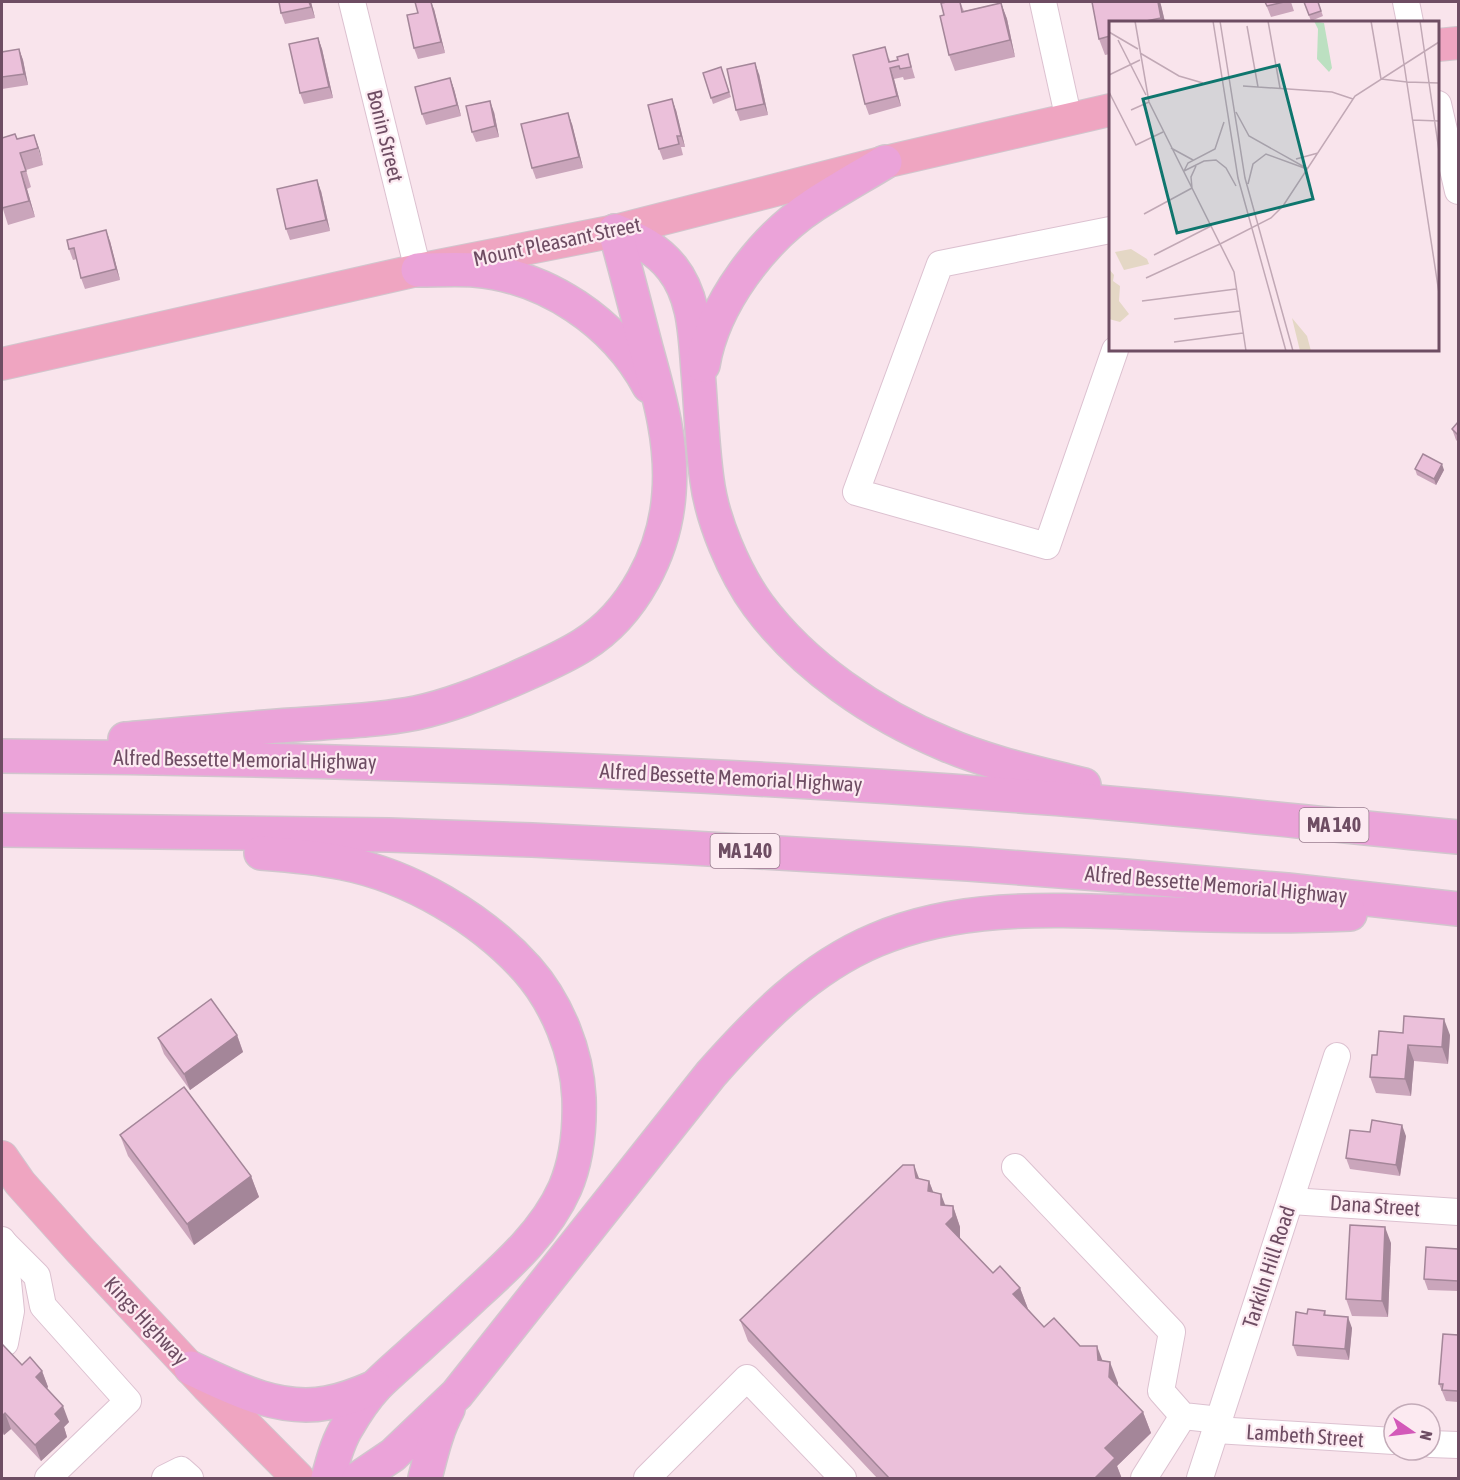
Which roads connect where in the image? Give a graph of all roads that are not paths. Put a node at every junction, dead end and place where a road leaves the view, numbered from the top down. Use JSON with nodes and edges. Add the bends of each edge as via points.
{"nodes":[{"id":1,"x":352,"y":2,"type":"edge"},
{"id":2,"x":1043,"y":2,"type":"edge"},
{"id":3,"x":1406,"y":2,"type":"edge"},
{"id":4,"x":1410,"y":21,"type":"edge"},
{"id":5,"x":1458,"y":43,"type":"edge"},
{"id":6,"x":1439,"y":45,"type":"edge"},
{"id":7,"x":1109,"y":110,"type":"edge"},
{"id":8,"x":1439,"y":112,"type":"edge"},
{"id":9,"x":1069,"y":120,"type":"junction"},
{"id":10,"x":885,"y":162,"type":"junction"},
{"id":11,"x":1458,"y":191,"type":"edge"},
{"id":12,"x":1109,"y":230,"type":"edge"},
{"id":13,"x":615,"y":231,"type":"junction"},
{"id":14,"x":418,"y":270,"type":"junction"},
{"id":15,"x":1115,"y":351,"type":"edge"},
{"id":16,"x":2,"y":364,"type":"edge"},
{"id":17,"x":699,"y":384,"type":"junction"},
{"id":18,"x":665,"y":427,"type":"junction"},
{"id":19,"x":2,"y":753,"type":"edge"},
{"id":20,"x":1209,"y":812,"type":"junction"},
{"id":21,"x":15,"y":830,"type":"edge"},
{"id":22,"x":1458,"y":837,"type":"edge"},
{"id":23,"x":1458,"y":909,"type":"edge"},
{"id":24,"x":1337,"y":1056,"type":"dead end"},
{"id":25,"x":2,"y":1157,"type":"edge"},
{"id":26,"x":1016,"y":1167,"type":"dead end"},
{"id":27,"x":1291,"y":1201,"type":"junction"},
{"id":28,"x":1458,"y":1212,"type":"edge"},
{"id":29,"x":3,"y":1241,"type":"edge"},
{"id":30,"x":2,"y":1345,"type":"edge"},
{"id":31,"x":191,"y":1368,"type":"junction"},
{"id":32,"x":375,"y":1387,"type":"junction"},
{"id":33,"x":457,"y":1394,"type":"junction"},
{"id":34,"x":1183,"y":1416,"type":"junction"},
{"id":35,"x":1218,"y":1425,"type":"junction"},
{"id":36,"x":1382,"y":1440,"type":"edge"},
{"id":37,"x":1442,"y":1444,"type":"edge"},
{"id":38,"x":1458,"y":1445,"type":"edge"},
{"id":39,"x":48,"y":1479,"type":"edge"},
{"id":40,"x":165,"y":1479,"type":"edge"},
{"id":41,"x":190,"y":1479,"type":"edge"},
{"id":42,"x":298,"y":1479,"type":"edge"},
{"id":43,"x":328,"y":1479,"type":"edge"},
{"id":44,"x":359,"y":1479,"type":"edge"},
{"id":45,"x":425,"y":1479,"type":"edge"},
{"id":46,"x":647,"y":1479,"type":"edge"},
{"id":47,"x":843,"y":1479,"type":"edge"},
{"id":48,"x":1144,"y":1479,"type":"edge"},
{"id":49,"x":1200,"y":1479,"type":"edge"}],
"edges":[{"from":1,"to":14,"type":"street","name":"Bonin Street"},
{"from":2,"to":9,"type":"street"},
{"from":3,"to":4,"type":"street"},
{"from":5,"to":6,"type":"main road"},
{"from":7,"to":9,"type":"main road","name":"Mount Pleasant Street"},
{"from":8,"to":11,"type":"street"},
{"from":9,"to":10,"type":"main road","name":"Mount Pleasant Street"},
{"from":10,"to":13,"type":"main road","name":"Mount Pleasant Street"},
{"from":10,"to":17,"type":"highway","via":[[812,206],[758,255],[712,332]]},
{"from":12,"to":15,"type":"street","via":[[940,264],[856,492],[1047,546]]},
{"from":13,"to":14,"type":"main road","name":"Mount Pleasant Street"},
{"from":13,"to":17,"type":"highway","via":[[656,252],[681,281],[693,314]]},
{"from":13,"to":18,"type":"highway"},
{"from":14,"to":16,"type":"main road","name":"Mount Pleasant Street"},
{"from":14,"to":18,"type":"highway","via":[[474,270],[505,275],[562,298],[589,316],[628,356],[643,375]]},
{"from":17,"to":20,"type":"highway","via":[[706,479],[716,520],[757,604],[812,662],[875,709],[946,745],[1056,778]]},
{"from":18,"to":19,"type":"highway","via":[[670,459],[669,494],[655,555],[625,608],[603,631],[560,658],[477,694],[417,713]]},
{"from":19,"to":20,"type":"highway","name":"Alfred Bessette Memorial Highway","number":"MA 140","via":[[567,769],[940,790]]},
{"from":20,"to":22,"type":"highway","name":"Alfred Bessette Memorial Highway","number":"MA 140"},
{"from":21,"to":23,"type":"highway","name":"Alfred Bessette Memorial Highway","number":"MA 140","via":[[389,835],[674,847],[1114,875]]},
{"from":21,"to":32,"type":"highway","via":[[299,855],[345,863],[424,891],[460,912],[488,931],[535,978],[571,1048],[578,1085],[580,1119],[565,1188],[549,1216],[506,1267]]},
{"from":23,"to":33,"type":"highway","via":[[1285,916],[1027,910],[959,916],[875,940],[802,985],[740,1042]]},
{"from":24,"to":27,"type":"street","name":"Tarkiln Hill Road"},
{"from":25,"to":31,"type":"main road","name":"Kings Highway","via":[[57,1226]]},
{"from":26,"to":34,"type":"street","via":[[1172,1332],[1161,1391]]},
{"from":27,"to":28,"type":"street","name":"Dana Street"},
{"from":27,"to":35,"type":"street","name":"Tarkiln Hill Road"},
{"from":29,"to":30,"type":"street","via":[[11,1311]]},
{"from":29,"to":39,"type":"street","via":[[37,1276],[43,1306],[128,1401]]},
{"from":31,"to":32,"type":"highway","via":[[232,1388],[300,1405],[326,1404]]},
{"from":31,"to":42,"type":"main road","name":"Kings Highway"},
{"from":32,"to":43,"type":"highway","via":[[345,1429]]},
{"from":33,"to":44,"type":"highway","via":[[393,1455]]},
{"from":33,"to":45,"type":"highway","via":[[434,1442]]},
{"from":34,"to":35,"type":"street","name":"Lambeth Street"},
{"from":34,"to":48,"type":"street"},
{"from":35,"to":36,"type":"street","name":"Lambeth Street"},
{"from":35,"to":49,"type":"street","name":"Tarkiln Hill Road"},
{"from":37,"to":38,"type":"street"},
{"from":40,"to":41,"type":"street","via":[[181,1470]]},
{"from":46,"to":47,"type":"street","via":[[747,1378]]}]}
